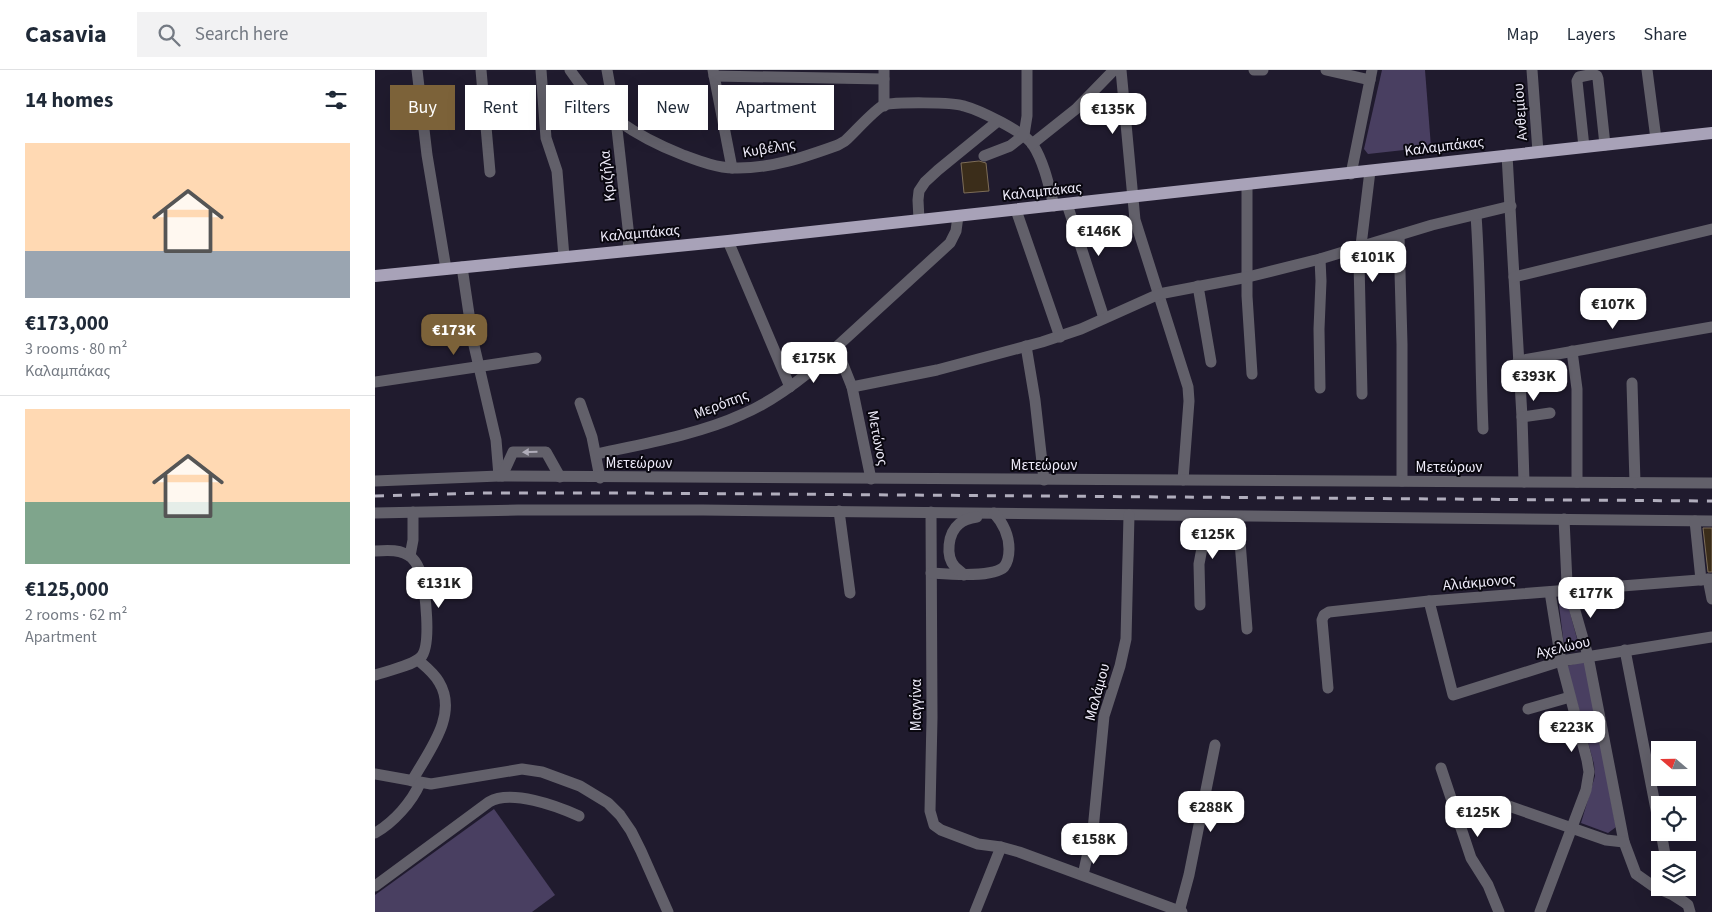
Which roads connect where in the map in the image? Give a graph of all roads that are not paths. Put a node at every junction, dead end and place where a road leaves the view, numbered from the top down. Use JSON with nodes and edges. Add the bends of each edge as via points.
{"nodes":[{"id":1,"x":417,"y":70,"type":"edge"},
{"id":2,"x":481,"y":70,"type":"edge"},
{"id":3,"x":541,"y":70,"type":"edge"},
{"id":4,"x":570,"y":70,"type":"edge"},
{"id":5,"x":607,"y":70,"type":"edge"},
{"id":6,"x":1027,"y":70,"type":"edge"},
{"id":7,"x":1113,"y":70,"type":"edge"},
{"id":8,"x":1121,"y":70,"type":"edge"},
{"id":9,"x":1254,"y":70,"type":"edge"},
{"id":10,"x":1263,"y":70,"type":"edge"},
{"id":11,"x":1326,"y":70,"type":"edge"},
{"id":12,"x":1533,"y":70,"type":"edge"},
{"id":13,"x":1647,"y":70,"type":"edge"},
{"id":14,"x":713,"y":73,"type":"edge"},
{"id":15,"x":884,"y":75,"type":"edge"},
{"id":16,"x":1371,"y":75,"type":"edge"},
{"id":17,"x":581,"y":85,"type":"edge"},
{"id":18,"x":610,"y":85,"type":"edge"},
{"id":19,"x":884,"y":106,"type":"junction"},
{"id":20,"x":998,"y":121,"type":"junction"},
{"id":21,"x":628,"y":128,"type":"edge"},
{"id":22,"x":617,"y":130,"type":"edge"},
{"id":23,"x":1712,"y":134,"type":"edge"},
{"id":24,"x":1028,"y":139,"type":"junction"},
{"id":25,"x":1656,"y":139,"type":"junction"},
{"id":26,"x":1605,"y":145,"type":"junction"},
{"id":27,"x":1584,"y":147,"type":"junction"},
{"id":28,"x":1538,"y":152,"type":"junction"},
{"id":29,"x":984,"y":156,"type":"dead end"},
{"id":30,"x":1507,"y":156,"type":"junction"},
{"id":31,"x":732,"y":168,"type":"junction"},
{"id":32,"x":1370,"y":171,"type":"junction"},
{"id":33,"x":490,"y":172,"type":"dead end"},
{"id":34,"x":1351,"y":174,"type":"junction"},
{"id":35,"x":1247,"y":185,"type":"junction"},
{"id":36,"x":1132,"y":197,"type":"junction"},
{"id":37,"x":1067,"y":204,"type":"junction"},
{"id":38,"x":1054,"y":206,"type":"junction"},
{"id":39,"x":1511,"y":206,"type":"junction"},
{"id":40,"x":1016,"y":210,"type":"junction"},
{"id":41,"x":1476,"y":215,"type":"junction"},
{"id":42,"x":958,"y":216,"type":"junction"},
{"id":43,"x":919,"y":220,"type":"junction"},
{"id":44,"x":1712,"y":229,"type":"edge"},
{"id":45,"x":1399,"y":235,"type":"junction"},
{"id":46,"x":729,"y":241,"type":"junction"},
{"id":47,"x":1361,"y":246,"type":"junction"},
{"id":48,"x":628,"y":250,"type":"junction"},
{"id":49,"x":564,"y":257,"type":"junction"},
{"id":50,"x":1320,"y":259,"type":"junction"},
{"id":51,"x":462,"y":267,"type":"junction"},
{"id":52,"x":446,"y":268,"type":"junction"},
{"id":53,"x":375,"y":276,"type":"edge"},
{"id":54,"x":1248,"y":277,"type":"junction"},
{"id":55,"x":1514,"y":277,"type":"junction"},
{"id":56,"x":1198,"y":286,"type":"junction"},
{"id":57,"x":1159,"y":294,"type":"junction"},
{"id":58,"x":1104,"y":318,"type":"junction"},
{"id":59,"x":1712,"y":327,"type":"edge"},
{"id":60,"x":1060,"y":337,"type":"junction"},
{"id":61,"x":1026,"y":346,"type":"junction"},
{"id":62,"x":836,"y":347,"type":"junction"},
{"id":63,"x":1572,"y":351,"type":"junction"},
{"id":64,"x":536,"y":358,"type":"dead end"},
{"id":65,"x":1518,"y":361,"type":"junction"},
{"id":66,"x":1211,"y":362,"type":"dead end"},
{"id":67,"x":478,"y":366,"type":"junction"},
{"id":68,"x":1252,"y":374,"type":"dead end"},
{"id":69,"x":375,"y":382,"type":"edge"},
{"id":70,"x":1632,"y":383,"type":"dead end"},
{"id":71,"x":790,"y":387,"type":"junction"},
{"id":72,"x":852,"y":387,"type":"junction"},
{"id":73,"x":1320,"y":388,"type":"dead end"},
{"id":74,"x":1362,"y":394,"type":"dead end"},
{"id":75,"x":580,"y":403,"type":"dead end"},
{"id":76,"x":1549,"y":413,"type":"dead end"},
{"id":77,"x":1522,"y":417,"type":"junction"},
{"id":78,"x":1483,"y":429,"type":"dead end"},
{"id":79,"x":596,"y":454,"type":"junction"},
{"id":80,"x":501,"y":476,"type":"junction"},
{"id":81,"x":560,"y":478,"type":"junction"},
{"id":82,"x":600,"y":478,"type":"junction"},
{"id":83,"x":871,"y":479,"type":"junction"},
{"id":84,"x":1044,"y":480,"type":"junction"},
{"id":85,"x":1183,"y":480,"type":"junction"},
{"id":86,"x":375,"y":481,"type":"edge"},
{"id":87,"x":1402,"y":482,"type":"junction"},
{"id":88,"x":1524,"y":482,"type":"junction"},
{"id":89,"x":1577,"y":482,"type":"junction"},
{"id":90,"x":1635,"y":483,"type":"junction"},
{"id":91,"x":1712,"y":483,"type":"edge"},
{"id":92,"x":839,"y":511,"type":"junction"},
{"id":93,"x":413,"y":512,"type":"junction"},
{"id":94,"x":931,"y":512,"type":"junction"},
{"id":95,"x":375,"y":513,"type":"edge"},
{"id":96,"x":978,"y":515,"type":"junction"},
{"id":97,"x":1129,"y":515,"type":"junction"},
{"id":98,"x":997,"y":516,"type":"junction"},
{"id":99,"x":1208,"y":516,"type":"junction"},
{"id":100,"x":1238,"y":517,"type":"junction"},
{"id":101,"x":1564,"y":519,"type":"junction"},
{"id":102,"x":1695,"y":521,"type":"junction"},
{"id":103,"x":1712,"y":522,"type":"edge"},
{"id":104,"x":375,"y":551,"type":"edge"},
{"id":105,"x":410,"y":556,"type":"junction"},
{"id":106,"x":931,"y":573,"type":"junction"},
{"id":107,"x":965,"y":575,"type":"junction"},
{"id":108,"x":1707,"y":580,"type":"edge"},
{"id":109,"x":1569,"y":590,"type":"junction"},
{"id":110,"x":1550,"y":592,"type":"junction"},
{"id":111,"x":850,"y":594,"type":"dead end"},
{"id":112,"x":1712,"y":599,"type":"edge"},
{"id":113,"x":1429,"y":602,"type":"junction"},
{"id":114,"x":1200,"y":605,"type":"dead end"},
{"id":115,"x":1247,"y":629,"type":"dead end"},
{"id":116,"x":1712,"y":637,"type":"edge"},
{"id":117,"x":1625,"y":650,"type":"junction"},
{"id":118,"x":1588,"y":656,"type":"junction"},
{"id":119,"x":418,"y":660,"type":"junction"},
{"id":120,"x":1561,"y":661,"type":"junction"},
{"id":121,"x":375,"y":675,"type":"edge"},
{"id":122,"x":1328,"y":688,"type":"dead end"},
{"id":123,"x":1570,"y":697,"type":"junction"},
{"id":124,"x":1528,"y":709,"type":"dead end"},
{"id":125,"x":1215,"y":745,"type":"dead end"},
{"id":126,"x":1441,"y":768,"type":"dead end"},
{"id":127,"x":375,"y":774,"type":"edge"},
{"id":128,"x":416,"y":782,"type":"junction"},
{"id":129,"x":1653,"y":796,"type":"edge"},
{"id":130,"x":1503,"y":804,"type":"dead end"},
{"id":131,"x":579,"y":816,"type":"dead end"},
{"id":132,"x":1572,"y":829,"type":"junction"},
{"id":133,"x":375,"y":834,"type":"edge"},
{"id":134,"x":1624,"y":842,"type":"junction"},
{"id":135,"x":1001,"y":847,"type":"junction"},
{"id":136,"x":1083,"y":875,"type":"junction"},
{"id":137,"x":1651,"y":885,"type":"edge"},
{"id":138,"x":375,"y":886,"type":"edge"},
{"id":139,"x":1677,"y":896,"type":"edge"},
{"id":140,"x":666,"y":911,"type":"edge"},
{"id":141,"x":975,"y":912,"type":"edge"},
{"id":142,"x":1180,"y":912,"type":"edge"},
{"id":143,"x":1499,"y":912,"type":"edge"},
{"id":144,"x":1541,"y":912,"type":"edge"},
{"id":145,"x":1690,"y":912,"type":"edge"}],
"edges":[{"from":1,"to":52,"type":"street","via":[[427,156]]},
{"from":2,"to":33,"type":"street"},
{"from":3,"to":49,"type":"street","via":[[546,138],[557,171]]},
{"from":4,"to":17,"type":"street","name":"Κυβέλης"},
{"from":5,"to":18,"type":"street","name":"Κριζήλα"},
{"from":6,"to":24,"type":"street"},
{"from":7,"to":24,"type":"street","via":[[1076,109]]},
{"from":8,"to":36,"type":"street"},
{"from":9,"to":10,"type":"street"},
{"from":11,"to":16,"type":"street"},
{"from":12,"to":28,"type":"street","name":"Ανθεμίου"},
{"from":13,"to":25,"type":"street"},
{"from":14,"to":15,"type":"street"},
{"from":14,"to":31,"type":"street"},
{"from":15,"to":19,"type":"street"},
{"from":16,"to":34,"type":"street"},
{"from":19,"to":20,"type":"street","via":[[957,104]]},
{"from":19,"to":31,"type":"street","name":"Κυβέλης","via":[[837,145],[789,161]]},
{"from":20,"to":24,"type":"street"},
{"from":20,"to":43,"type":"street","via":[[925,182],[919,191]]},
{"from":21,"to":31,"type":"street","name":"Κυβέλης","via":[[663,147],[709,164]]},
{"from":22,"to":48,"type":"street","name":"Κριζήλα"},
{"from":23,"to":25,"type":"main road","name":"Καλαμπάκας"},
{"from":24,"to":29,"type":"street"},
{"from":24,"to":38,"type":"street","via":[[1041,165]]},
{"from":25,"to":26,"type":"main road","name":"Καλαμπάκας"},
{"from":26,"to":27,"type":"main road","name":"Καλαμπάκας"},
{"from":26,"to":27,"type":"street","via":[[1598,79],[1593,74],[1579,77],[1577,81]]},
{"from":27,"to":28,"type":"main road","name":"Καλαμπάκας"},
{"from":28,"to":30,"type":"main road","name":"Καλαμπάκας"},
{"from":30,"to":32,"type":"main road","name":"Καλαμπάκας"},
{"from":30,"to":39,"type":"street"},
{"from":32,"to":34,"type":"main road","name":"Καλαμπάκας"},
{"from":32,"to":47,"type":"street"},
{"from":34,"to":35,"type":"main road","name":"Καλαμπάκας"},
{"from":35,"to":36,"type":"main road","name":"Καλαμπάκας"},
{"from":35,"to":54,"type":"street"},
{"from":36,"to":37,"type":"main road","name":"Καλαμπάκας"},
{"from":36,"to":57,"type":"street","via":[[1135,220]]},
{"from":37,"to":38,"type":"main road","name":"Καλαμπάκας"},
{"from":37,"to":58,"type":"street"},
{"from":38,"to":40,"type":"main road","name":"Καλαμπάκας"},
{"from":39,"to":41,"type":"street"},
{"from":39,"to":55,"type":"street"},
{"from":40,"to":42,"type":"main road","name":"Καλαμπάκας"},
{"from":40,"to":60,"type":"street"},
{"from":41,"to":45,"type":"street"},
{"from":41,"to":78,"type":"street"},
{"from":42,"to":43,"type":"main road","name":"Καλαμπάκας"},
{"from":42,"to":62,"type":"street","name":"Μερόπης","via":[[951,243]]},
{"from":43,"to":46,"type":"main road","name":"Καλαμπάκας"},
{"from":44,"to":55,"type":"street"},
{"from":45,"to":47,"type":"street"},
{"from":45,"to":87,"type":"street"},
{"from":46,"to":48,"type":"main road","name":"Καλαμπάκας"},
{"from":46,"to":71,"type":"street"},
{"from":47,"to":50,"type":"street"},
{"from":47,"to":74,"type":"street"},
{"from":48,"to":49,"type":"main road","name":"Καλαμπάκας"},
{"from":49,"to":51,"type":"main road","name":"Καλαμπάκας"},
{"from":50,"to":54,"type":"street"},
{"from":50,"to":73,"type":"street"},
{"from":51,"to":52,"type":"main road","name":"Καλαμπάκας"},
{"from":51,"to":67,"type":"street"},
{"from":52,"to":53,"type":"main road","name":"Καλαμπάκας"},
{"from":54,"to":56,"type":"street"},
{"from":54,"to":68,"type":"street"},
{"from":55,"to":65,"type":"street"},
{"from":56,"to":57,"type":"street"},
{"from":56,"to":66,"type":"street"},
{"from":57,"to":58,"type":"street"},
{"from":57,"to":85,"type":"street","via":[[1188,387]]},
{"from":58,"to":60,"type":"street"},
{"from":59,"to":63,"type":"street"},
{"from":60,"to":61,"type":"street"},
{"from":61,"to":72,"type":"street"},
{"from":61,"to":84,"type":"street"},
{"from":62,"to":71,"type":"street","name":"Μερόπης"},
{"from":62,"to":72,"type":"street","name":"Μετώνος"},
{"from":63,"to":65,"type":"street"},
{"from":63,"to":89,"type":"street","via":[[1577,389]]},
{"from":64,"to":67,"type":"street"},
{"from":65,"to":77,"type":"street"},
{"from":67,"to":69,"type":"street"},
{"from":67,"to":80,"type":"street","via":[[495,431]]},
{"from":70,"to":90,"type":"street"},
{"from":71,"to":79,"type":"street","name":"Μερόπης","via":[[731,419]]},
{"from":72,"to":83,"type":"street","name":"Μετώνος"},
{"from":75,"to":79,"type":"street"},
{"from":76,"to":77,"type":"street"},
{"from":77,"to":88,"type":"street"},
{"from":79,"to":82,"type":"street"},
{"from":80,"to":81,"type":"street","name":"Μετεώρων"},
{"from":81,"to":80,"type":"street","one_way":true,"via":[[546,452],[513,452]]},
{"from":80,"to":86,"type":"street","name":"Μετεώρων"},
{"from":81,"to":82,"type":"street","name":"Μετεώρων"},
{"from":82,"to":83,"type":"street","name":"Μετεώρων"},
{"from":83,"to":84,"type":"street","name":"Μετεώρων"},
{"from":84,"to":85,"type":"street","name":"Μετεώρων"},
{"from":85,"to":87,"type":"street","name":"Μετεώρων"},
{"from":87,"to":88,"type":"street","name":"Μετεώρων"},
{"from":88,"to":89,"type":"street","name":"Μετεώρων"},
{"from":89,"to":90,"type":"street","name":"Μετεώρων"},
{"from":90,"to":91,"type":"street","name":"Μετεώρων"},
{"from":92,"to":93,"type":"street"},
{"from":92,"to":94,"type":"street"},
{"from":92,"to":111,"type":"street"},
{"from":93,"to":95,"type":"street"},
{"from":93,"to":105,"type":"street"},
{"from":94,"to":96,"type":"street"},
{"from":94,"to":106,"type":"street","name":"Μαγγίνα"},
{"from":96,"to":98,"type":"street"},
{"from":96,"to":107,"type":"street","via":[[959,524],[950,540],[954,566]]},
{"from":97,"to":98,"type":"street"},
{"from":97,"to":99,"type":"street"},
{"from":97,"to":136,"type":"street","name":"Μαλάμου","via":[[1126,639],[1104,716],[1093,830]]},
{"from":98,"to":107,"type":"street","via":[[1008,536],[1008,559],[1004,567],[997,571]]},
{"from":99,"to":100,"type":"street"},
{"from":99,"to":114,"type":"street","via":[[1199,564]]},
{"from":100,"to":101,"type":"street"},
{"from":100,"to":115,"type":"street"},
{"from":101,"to":102,"type":"street"},
{"from":101,"to":109,"type":"street"},
{"from":102,"to":103,"type":"street"},
{"from":102,"to":108,"type":"street"},
{"from":104,"to":105,"type":"street","via":[[396,551]]},
{"from":105,"to":119,"type":"street","via":[[421,574],[425,599],[427,641],[425,652]]},
{"from":106,"to":107,"type":"street"},
{"from":106,"to":135,"type":"street","name":"Μαγγίνα","via":[[931,820],[937,828],[966,840]]},
{"from":108,"to":109,"type":"street","name":"Αλιάκμονος"},
{"from":108,"to":112,"type":"street"},
{"from":109,"to":110,"type":"street","name":"Αλιάκμονος"},
{"from":109,"to":118,"type":"street"},
{"from":110,"to":113,"type":"street","name":"Αλιάκμονος"},
{"from":110,"to":120,"type":"street"},
{"from":113,"to":120,"type":"street","name":"Αχελώου","via":[[1453,695]]},
{"from":113,"to":122,"type":"street","name":"Αλιάκμονος","via":[[1324,614],[1322,626]]},
{"from":116,"to":117,"type":"street","name":"Αχελώου"},
{"from":117,"to":118,"type":"street","name":"Αχελώου"},
{"from":117,"to":129,"type":"street"},
{"from":118,"to":120,"type":"street","name":"Αχελώου"},
{"from":118,"to":134,"type":"street"},
{"from":119,"to":121,"type":"street"},
{"from":119,"to":128,"type":"street","via":[[439,681],[446,708],[441,728]]},
{"from":120,"to":123,"type":"street"},
{"from":123,"to":124,"type":"street"},
{"from":123,"to":132,"type":"street","via":[[1589,772]]},
{"from":125,"to":142,"type":"street"},
{"from":126,"to":143,"type":"street","via":[[1471,858],[1488,885]]},
{"from":127,"to":128,"type":"street"},
{"from":128,"to":133,"type":"street","via":[[411,798]]},
{"from":128,"to":140,"type":"street","via":[[449,782],[523,769],[542,772],[580,786],[620,815],[641,851]]},
{"from":130,"to":132,"type":"street"},
{"from":131,"to":138,"type":"street","via":[[540,802],[495,799]]},
{"from":132,"to":134,"type":"street"},
{"from":132,"to":144,"type":"street"},
{"from":134,"to":137,"type":"street","via":[[1636,874]]},
{"from":135,"to":136,"type":"street","name":"Μαγγίνα"},
{"from":135,"to":141,"type":"street"},
{"from":136,"to":142,"type":"street","name":"Μαγγίνα"},
{"from":139,"to":145,"type":"street"}]}
